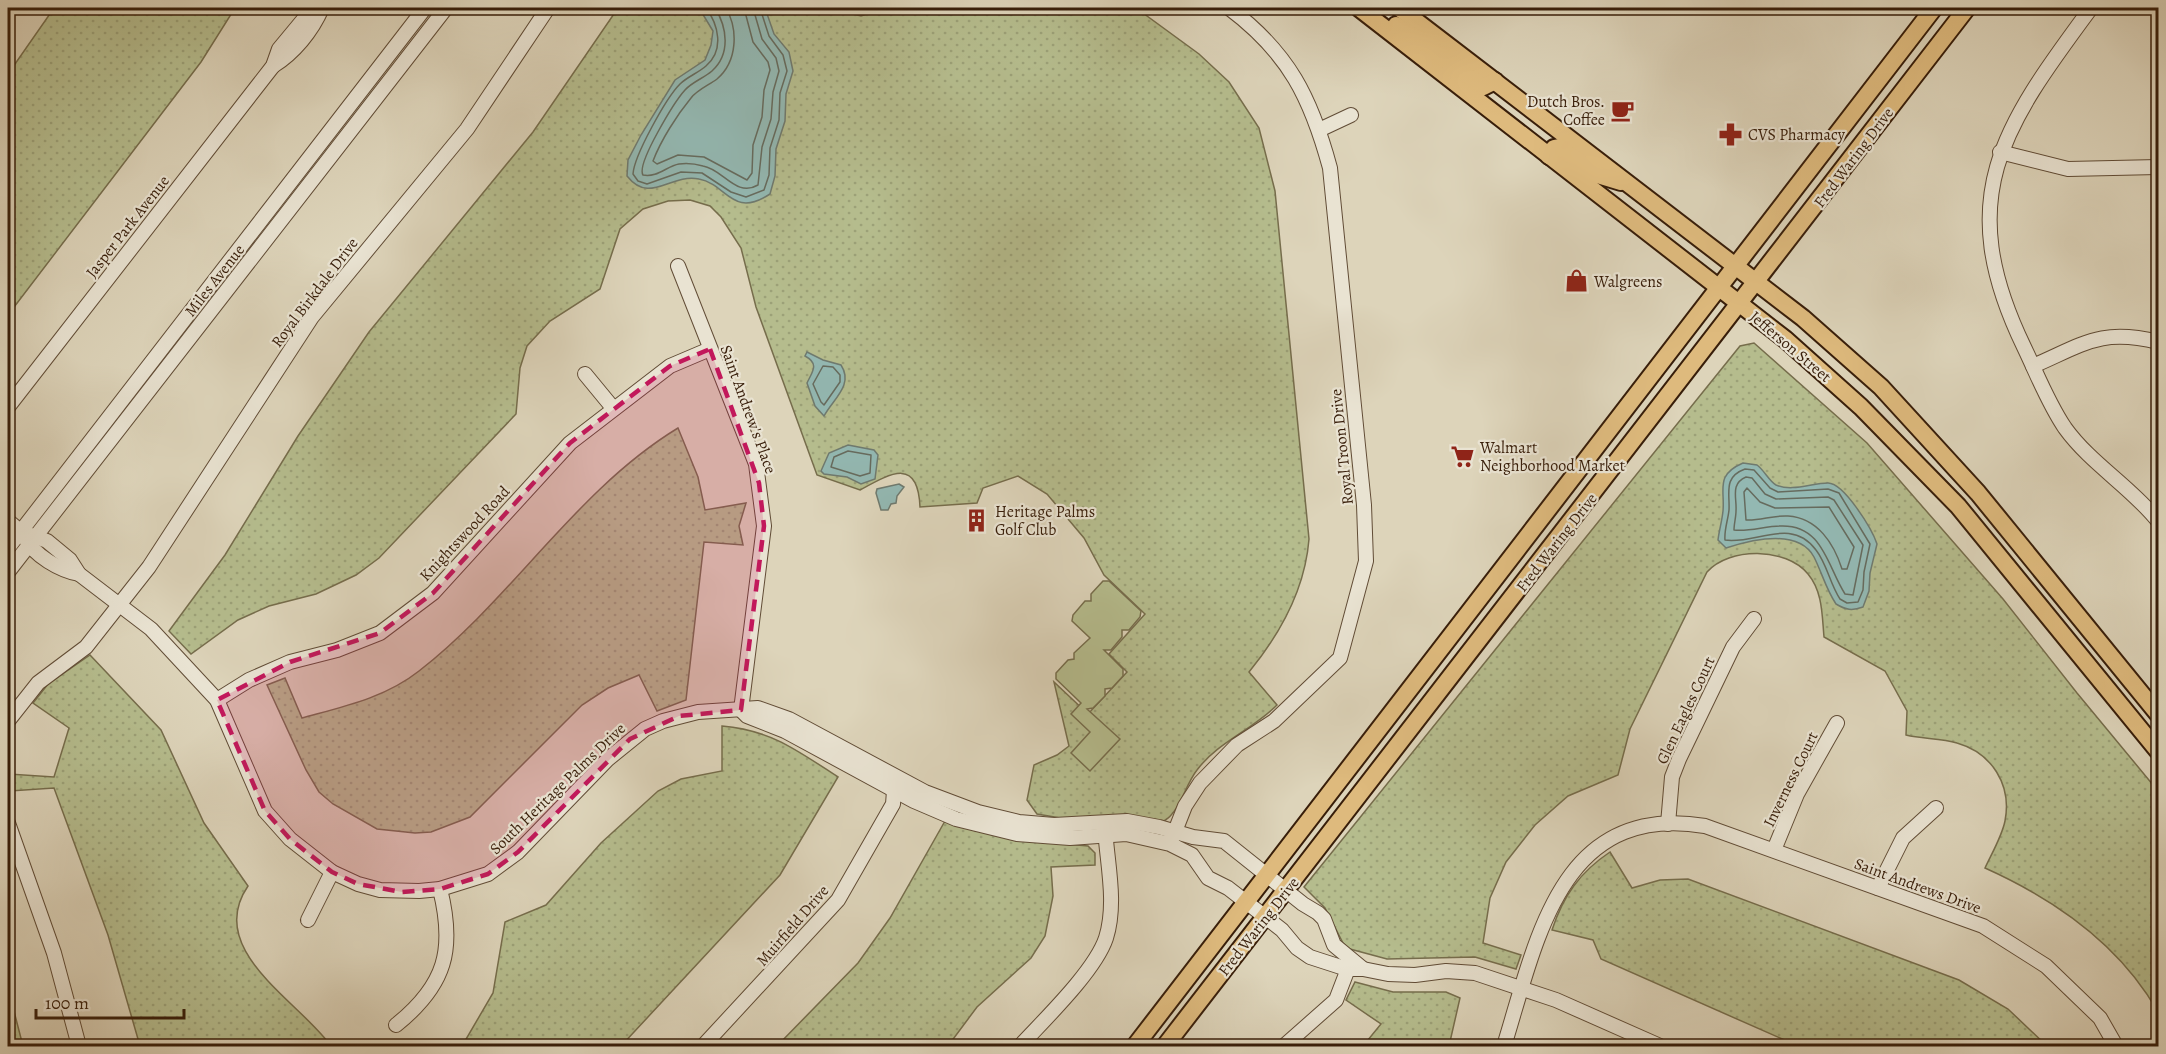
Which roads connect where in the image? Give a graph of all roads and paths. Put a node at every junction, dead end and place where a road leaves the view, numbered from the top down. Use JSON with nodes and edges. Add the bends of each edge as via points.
{"nodes":[{"id":1,"x":313,"y":8,"type":"edge"},
{"id":2,"x":322,"y":8,"type":"edge"},
{"id":3,"x":425,"y":8,"type":"edge"},
{"id":4,"x":446,"y":8,"type":"edge"},
{"id":5,"x":548,"y":8,"type":"edge"},
{"id":6,"x":1229,"y":8,"type":"edge"},
{"id":7,"x":1362,"y":8,"type":"edge"},
{"id":8,"x":1399,"y":8,"type":"edge"},
{"id":9,"x":1934,"y":8,"type":"edge"},
{"id":10,"x":1967,"y":8,"type":"edge"},
{"id":11,"x":2091,"y":8,"type":"edge"},
{"id":12,"x":1892,"y":63,"type":"junction"},
{"id":13,"x":273,"y":66,"type":"junction"},
{"id":14,"x":1495,"y":81,"type":"junction"},
{"id":15,"x":1351,"y":115,"type":"dead end"},
{"id":16,"x":1319,"y":130,"type":"junction"},
{"id":17,"x":1862,"y":144,"type":"junction"},
{"id":18,"x":2000,"y":152,"type":"junction"},
{"id":19,"x":1549,"y":156,"type":"junction"},
{"id":20,"x":2158,"y":166,"type":"edge"},
{"id":21,"x":1630,"y":184,"type":"junction"},
{"id":22,"x":678,"y":266,"type":"dead end"},
{"id":23,"x":1736,"y":266,"type":"junction"},
{"id":24,"x":1757,"y":282,"type":"junction"},
{"id":25,"x":1719,"y":288,"type":"junction"},
{"id":26,"x":1740,"y":304,"type":"junction"},
{"id":27,"x":2158,"y":342,"type":"edge"},
{"id":28,"x":711,"y":350,"type":"junction"},
{"id":29,"x":2033,"y":366,"type":"junction"},
{"id":30,"x":585,"y":374,"type":"dead end"},
{"id":31,"x":8,"y":407,"type":"edge"},
{"id":32,"x":613,"y":408,"type":"junction"},
{"id":33,"x":8,"y":521,"type":"edge"},
{"id":34,"x":2158,"y":521,"type":"edge"},
{"id":35,"x":20,"y":531,"type":"junction"},
{"id":36,"x":32,"y":541,"type":"junction"},
{"id":37,"x":8,"y":548,"type":"edge"},
{"id":38,"x":8,"y":572,"type":"edge"},
{"id":39,"x":118,"y":605,"type":"junction"},
{"id":40,"x":1754,"y":619,"type":"dead end"},
{"id":41,"x":217,"y":700,"type":"junction"},
{"id":42,"x":741,"y":710,"type":"junction"},
{"id":43,"x":2158,"y":714,"type":"edge"},
{"id":44,"x":8,"y":721,"type":"edge"},
{"id":45,"x":1837,"y":723,"type":"dead end"},
{"id":46,"x":2158,"y":751,"type":"edge"},
{"id":47,"x":900,"y":791,"type":"junction"},
{"id":48,"x":1936,"y":808,"type":"dead end"},
{"id":49,"x":8,"y":823,"type":"edge"},
{"id":50,"x":1668,"y":824,"type":"junction"},
{"id":51,"x":1105,"y":829,"type":"junction"},
{"id":52,"x":1173,"y":838,"type":"junction"},
{"id":53,"x":1774,"y":850,"type":"junction"},
{"id":54,"x":332,"y":872,"type":"junction"},
{"id":55,"x":1267,"y":876,"type":"junction"},
{"id":56,"x":1878,"y":888,"type":"junction"},
{"id":57,"x":440,"y":889,"type":"junction"},
{"id":58,"x":1286,"y":891,"type":"junction"},
{"id":59,"x":1246,"y":902,"type":"junction"},
{"id":60,"x":1265,"y":917,"type":"junction"},
{"id":61,"x":308,"y":920,"type":"dead end"},
{"id":62,"x":1350,"y":963,"type":"junction"},
{"id":63,"x":1522,"y":988,"type":"junction"},
{"id":64,"x":396,"y":1024,"type":"dead end"},
{"id":65,"x":79,"y":1047,"type":"edge"},
{"id":66,"x":703,"y":1047,"type":"edge"},
{"id":67,"x":1020,"y":1047,"type":"edge"},
{"id":68,"x":1135,"y":1047,"type":"edge"},
{"id":69,"x":1165,"y":1047,"type":"edge"},
{"id":70,"x":1284,"y":1047,"type":"edge"},
{"id":71,"x":1504,"y":1047,"type":"edge"},
{"id":72,"x":1660,"y":1047,"type":"edge"},
{"id":73,"x":2116,"y":1047,"type":"edge"}],
"edges":[{"from":1,"to":13,"type":"street","name":"Jasper Park Avenue","via":[[279,49]]},
{"from":2,"to":13,"type":"street","name":"Jasper Park Avenue","via":[[288,56]]},
{"from":3,"to":35,"type":"street","name":"Miles Avenue"},
{"from":4,"to":36,"type":"street","name":"Miles Avenue"},
{"from":5,"to":39,"type":"street","name":"Royal Birkdale Drive","via":[[466,129],[312,317],[181,520]]},
{"from":6,"to":16,"type":"street","name":"Royal Troon Drive","via":[[1277,52],[1302,87]]},
{"from":7,"to":14,"type":"main road","via":[[1416,37],[1483,87]]},
{"from":7,"to":19,"type":"main road","name":"Jefferson Street"},
{"from":8,"to":14,"type":"main road","name":"Jefferson Street"},
{"from":9,"to":12,"type":"main road","name":"Fred Waring Drive"},
{"from":10,"to":17,"type":"main road","name":"Fred Waring Drive"},
{"from":11,"to":18,"type":"street","via":[[2025,101]]},
{"from":12,"to":17,"type":"main road","via":[[1900,72],[1898,81]]},
{"from":12,"to":23,"type":"main road","name":"Fred Waring Drive"},
{"from":13,"to":31,"type":"street","name":"Jasper Park Avenue"},
{"from":14,"to":21,"type":"main road","name":"Jefferson Street"},
{"from":15,"to":16,"type":"street"},
{"from":16,"to":52,"type":"street","name":"Royal Troon Drive","via":[[1330,168],[1362,493],[1365,561],[1340,658],[1274,721],[1237,745],[1200,783],[1185,806]]},
{"from":17,"to":24,"type":"main road","name":"Fred Waring Drive"},
{"from":18,"to":20,"type":"street","via":[[2068,169]]},
{"from":18,"to":29,"type":"street","via":[[1990,213],[1996,278],[2005,309]]},
{"from":19,"to":21,"type":"main road","via":[[1559,147],[1598,175]]},
{"from":19,"to":25,"type":"main road","name":"Jefferson Street"},
{"from":21,"to":23,"type":"main road","name":"Jefferson Street"},
{"from":22,"to":28,"type":"street","name":"Saint Andrew's Place"},
{"from":23,"to":24,"type":"main road","name":"Jefferson Street"},
{"from":23,"to":25,"type":"main road","name":"Fred Waring Drive"},
{"from":24,"to":26,"type":"main road","name":"Fred Waring Drive"},
{"from":24,"to":43,"type":"main road","name":"Jefferson Street","via":[[1827,338],[1936,444]]},
{"from":25,"to":26,"type":"main road","name":"Jefferson Street"},
{"from":25,"to":55,"type":"main road","name":"Fred Waring Drive"},
{"from":26,"to":46,"type":"main road","name":"Jefferson Street","via":[[1809,360],[1922,466]]},
{"from":26,"to":58,"type":"main road","name":"Fred Waring Drive"},
{"from":27,"to":29,"type":"street","via":[[2121,335],[2099,337]]},
{"from":28,"to":32,"type":"street","name":"Knightswood Road","via":[[670,366]]},
{"from":28,"to":42,"type":"street","name":"Saint Andrew's Place","via":[[756,464],[764,525]]},
{"from":29,"to":34,"type":"street","via":[[2065,428]]},
{"from":30,"to":32,"type":"street"},
{"from":32,"to":41,"type":"street","name":"Knightswood Road","via":[[570,443],[433,592],[380,633],[290,663],[249,680]]},
{"from":33,"to":35,"type":"street","name":"South Heritage Palms Drive"},
{"from":35,"to":36,"type":"street","name":"South Heritage Palms Drive"},
{"from":35,"to":37,"type":"street","name":"Miles Avenue"},
{"from":36,"to":38,"type":"street","name":"Miles Avenue"},
{"from":36,"to":39,"type":"street","name":"South Heritage Palms Drive","via":[[62,570],[79,574]]},
{"from":39,"to":41,"type":"street","name":"South Heritage Palms Drive","via":[[151,629]]},
{"from":39,"to":44,"type":"street","name":"Royal Birkdale Drive","via":[[86,647],[38,683]]},
{"from":40,"to":50,"type":"street","name":"Glen Eagles Court","via":[[1733,647],[1679,759],[1671,785]]},
{"from":41,"to":54,"type":"street","name":"South Heritage Palms Drive","via":[[265,811],[290,839]]},
{"from":42,"to":47,"type":"street"},
{"from":42,"to":57,"type":"street","name":"South Heritage Palms Drive","via":[[679,716],[645,729],[608,759],[518,852],[488,874]]},
{"from":45,"to":53,"type":"street","name":"Inverness Court","via":[[1797,794]]},
{"from":47,"to":51,"type":"street","via":[[1019,822]]},
{"from":47,"to":66,"type":"street","name":"Muirfield Drive","via":[[838,900]]},
{"from":48,"to":56,"type":"street","via":[[1902,838]]},
{"from":49,"to":65,"type":"street","via":[[54,953]]},
{"from":50,"to":53,"type":"street","name":"Saint Andrews Drive","via":[[1705,826]]},
{"from":50,"to":63,"type":"street","name":"Saint Andrews Drive","via":[[1634,829],[1598,845],[1574,868],[1551,907]]},
{"from":51,"to":52,"type":"street","via":[[1138,823]]},
{"from":51,"to":67,"type":"street","via":[[1111,872],[1106,939],[1081,979]]},
{"from":52,"to":55,"type":"street","via":[[1224,841]]},
{"from":52,"to":59,"type":"street","via":[[1192,855],[1208,878]]},
{"from":53,"to":56,"type":"street","name":"Saint Andrews Drive"},
{"from":54,"to":57,"type":"street","name":"South Heritage Palms Drive","via":[[380,890]]},
{"from":54,"to":61,"type":"street"},
{"from":55,"to":58,"type":"street"},
{"from":55,"to":59,"type":"main road","name":"Fred Waring Drive"},
{"from":56,"to":73,"type":"street","name":"Saint Andrews Drive","via":[[1983,926],[2046,966],[2100,1018]]},
{"from":57,"to":64,"type":"street","via":[[449,933],[445,959],[434,984],[416,1009]]},
{"from":58,"to":60,"type":"main road","name":"Fred Waring Drive"},
{"from":58,"to":62,"type":"street","via":[[1324,919],[1334,945]]},
{"from":59,"to":60,"type":"street"},
{"from":59,"to":68,"type":"main road","name":"Fred Waring Drive"},
{"from":60,"to":62,"type":"street","via":[[1303,953]]},
{"from":60,"to":69,"type":"main road","name":"Fred Waring Drive"},
{"from":62,"to":63,"type":"street","via":[[1401,975],[1461,971]]},
{"from":62,"to":70,"type":"street","via":[[1336,1000]]},
{"from":63,"to":71,"type":"street","name":"Saint Andrews Drive"},
{"from":63,"to":72,"type":"street"}]}
